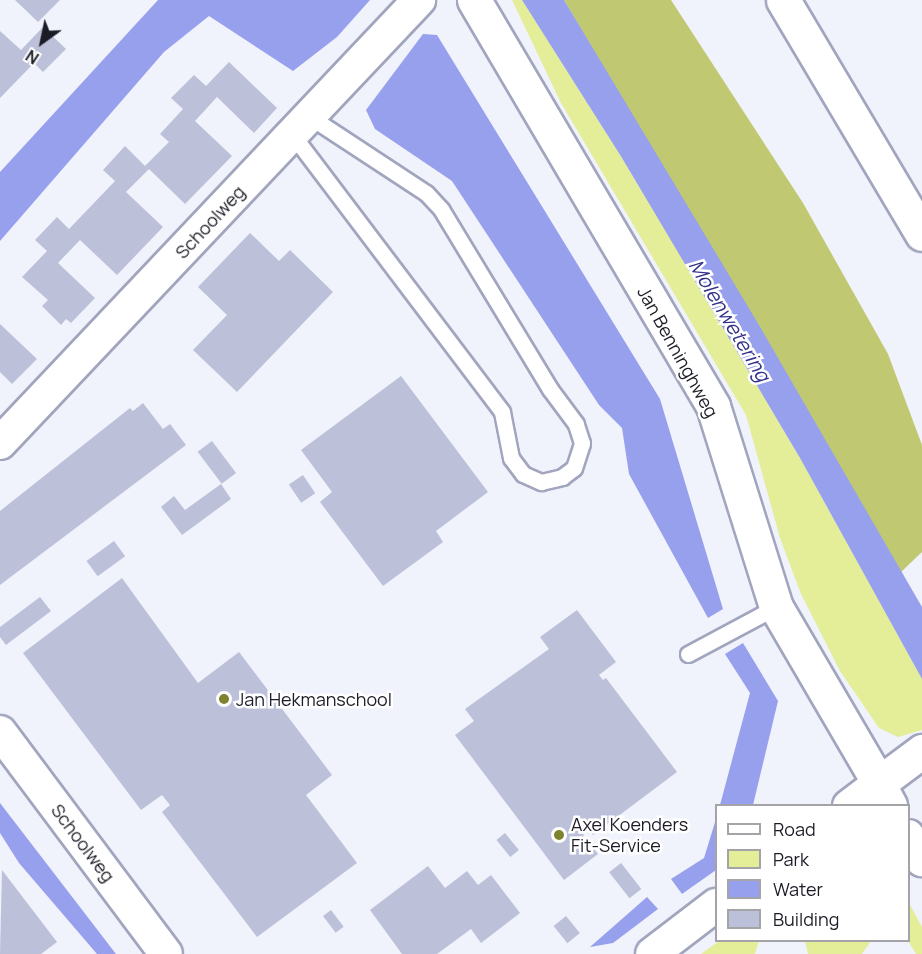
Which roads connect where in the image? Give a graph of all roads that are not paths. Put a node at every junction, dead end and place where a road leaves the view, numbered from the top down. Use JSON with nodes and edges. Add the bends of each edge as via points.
{"nodes":[{"id":1,"x":419,"y":0,"type":"edge"},
{"id":2,"x":474,"y":0,"type":"edge"},
{"id":3,"x":783,"y":0,"type":"edge"},
{"id":4,"x":301,"y":125,"type":"junction"},
{"id":5,"x":922,"y":234,"type":"edge"},
{"id":6,"x":0,"y":443,"type":"edge"},
{"id":7,"x":776,"y":607,"type":"junction"},
{"id":8,"x":688,"y":654,"type":"dead end"},
{"id":9,"x":0,"y":732,"type":"edge"},
{"id":10,"x":922,"y":751,"type":"edge"},
{"id":11,"x":885,"y":794,"type":"edge"},
{"id":12,"x":855,"y":804,"type":"edge"},
{"id":13,"x":910,"y":838,"type":"edge"},
{"id":14,"x":922,"y":860,"type":"edge"},
{"id":15,"x":715,"y":907,"type":"edge"},
{"id":16,"x":166,"y":954,"type":"edge"},
{"id":17,"x":652,"y":954,"type":"edge"}],
"edges":[{"from":1,"to":4,"type":"street","name":"Schoolweg"},
{"from":2,"to":7,"type":"main road","name":"Jan Benninghweg","via":[[713,406]]},
{"from":3,"to":5,"type":"main road"},
{"from":4,"to":4,"type":"lane","via":[[502,412],[511,458],[523,474],[541,482],[562,477],[574,468],[582,443],[576,424],[550,389],[441,209],[426,193]]},
{"from":4,"to":6,"type":"street","name":"Schoolweg"},
{"from":7,"to":8,"type":"lane"},
{"from":7,"to":11,"type":"main road","name":"Jan Benninghweg"},
{"from":9,"to":16,"type":"street","name":"Schoolweg"},
{"from":10,"to":11,"type":"main road"},
{"from":11,"to":12,"type":"street"},
{"from":13,"to":14,"type":"street"},
{"from":15,"to":17,"type":"street"}]}
